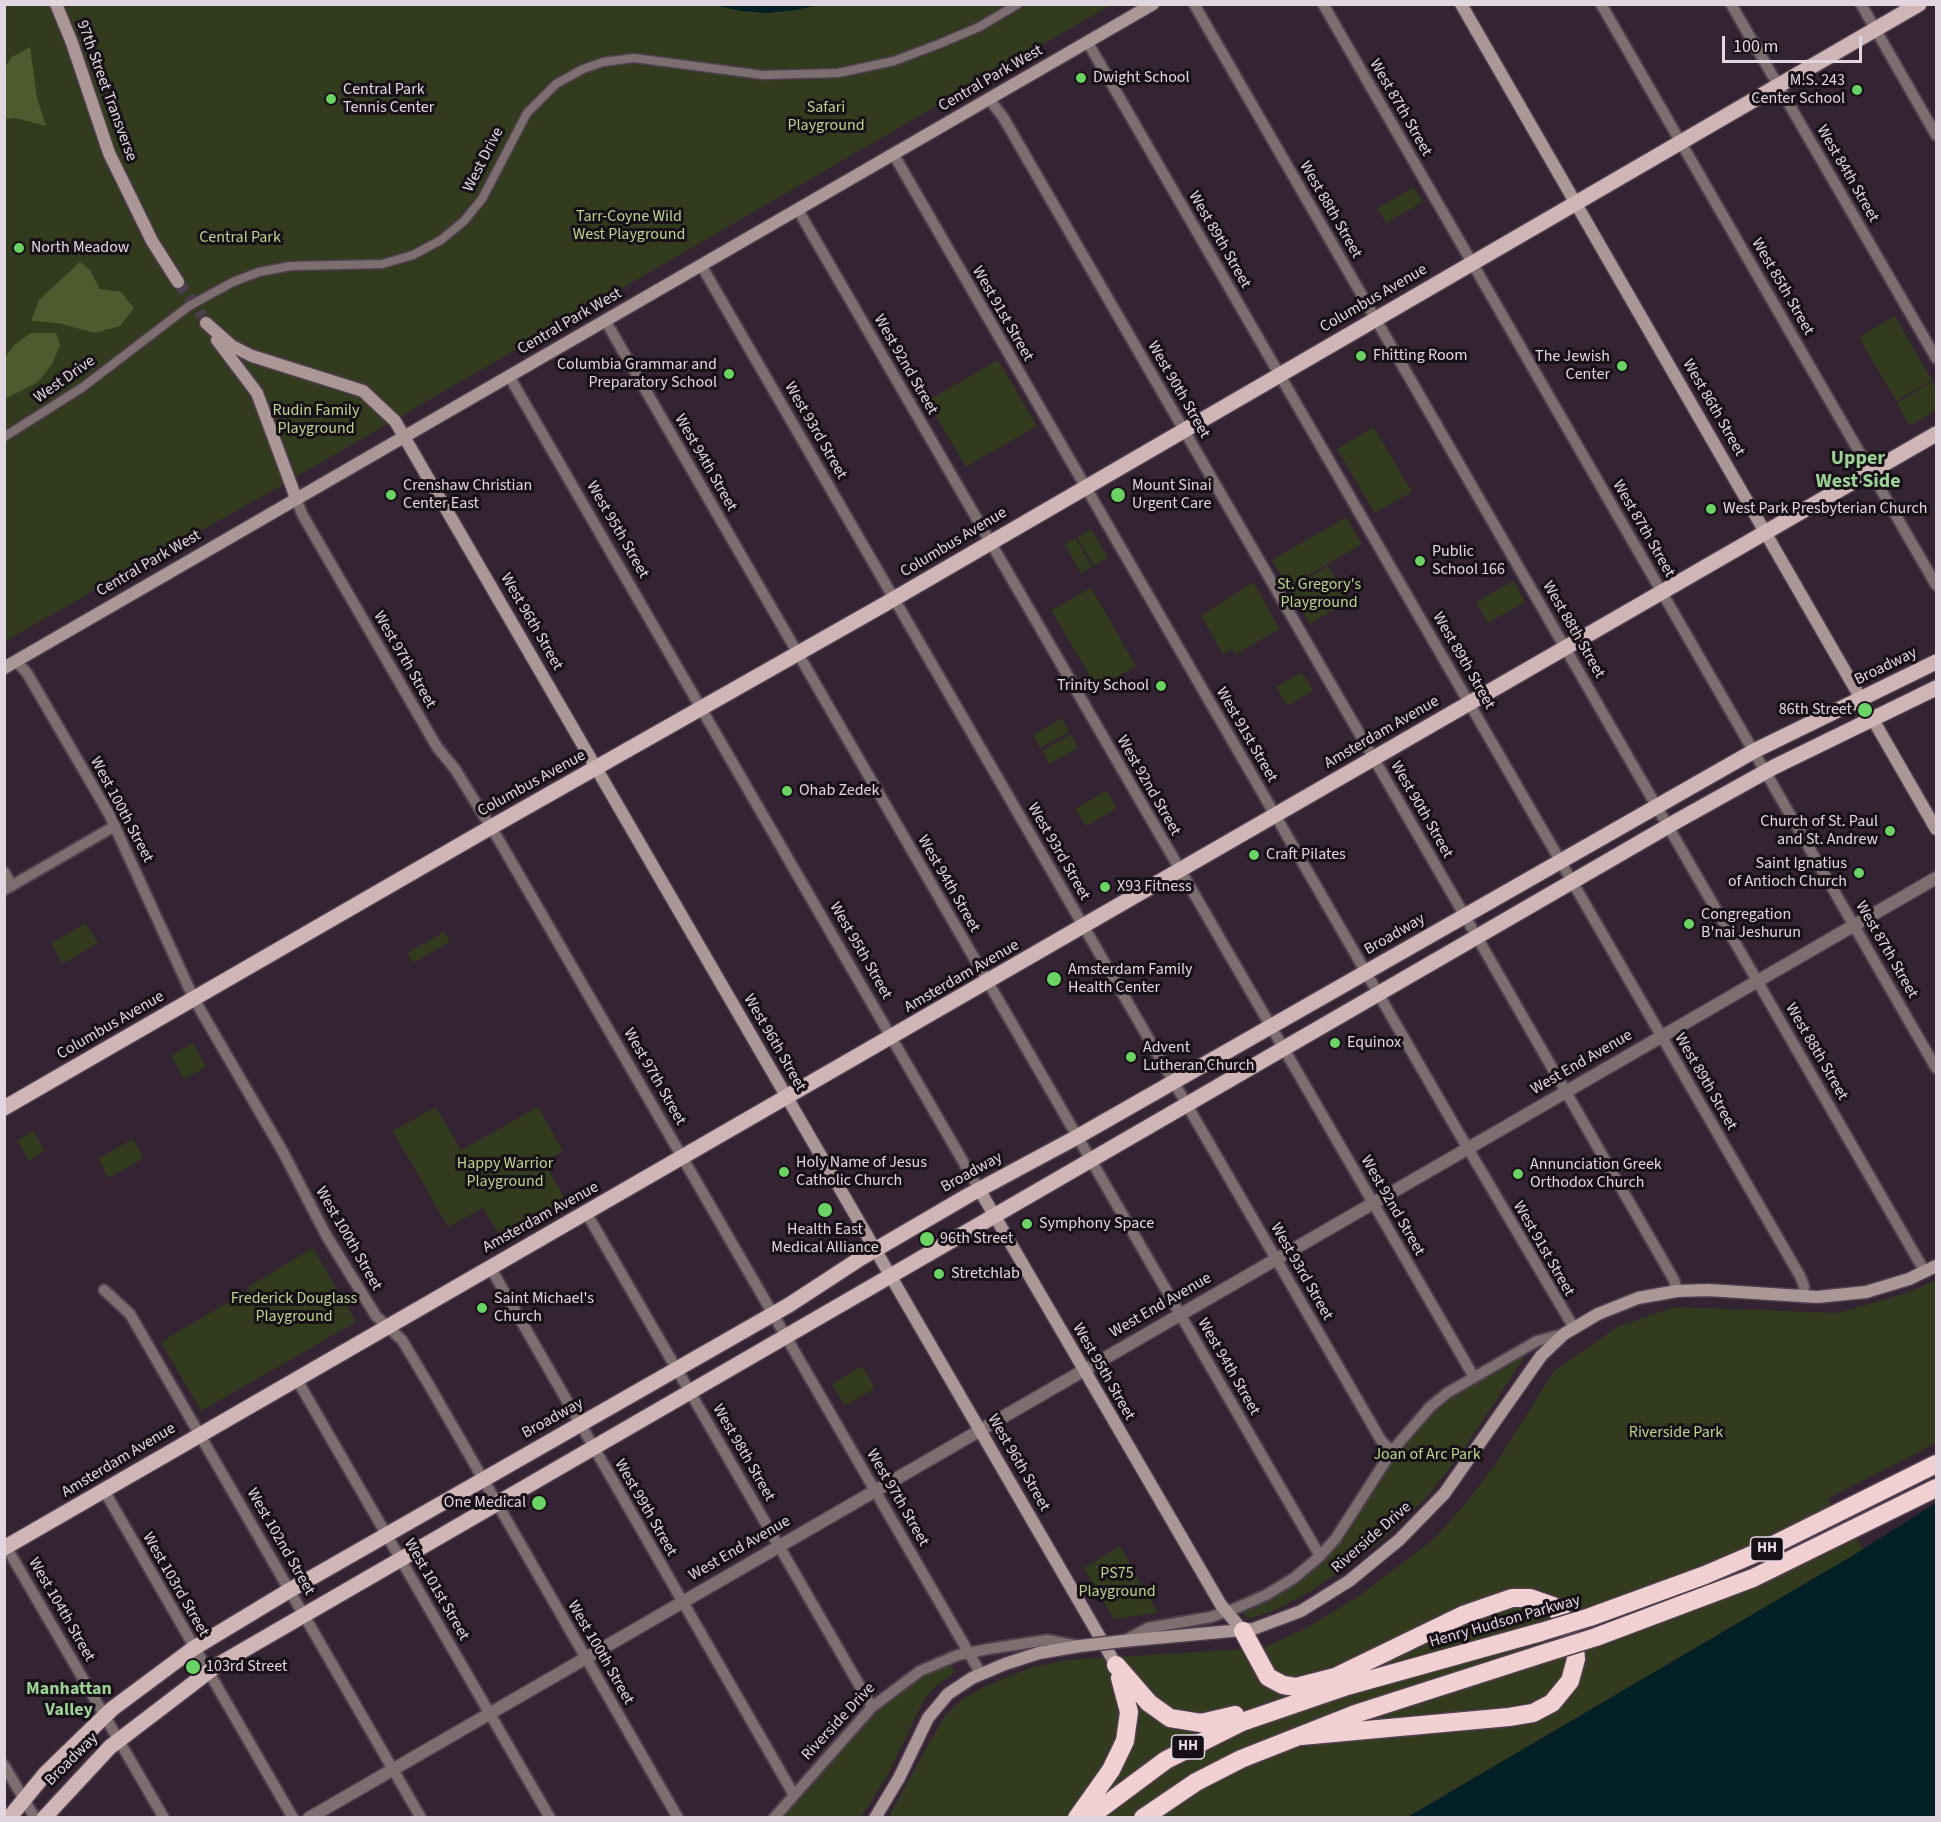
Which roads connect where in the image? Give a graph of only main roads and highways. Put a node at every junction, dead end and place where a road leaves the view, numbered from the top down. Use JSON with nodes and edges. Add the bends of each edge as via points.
{"nodes":[{"id":1,"x":56,"y":4,"type":"edge"},
{"id":2,"x":1153,"y":4,"type":"edge"},
{"id":3,"x":1461,"y":4,"type":"edge"},
{"id":4,"x":1919,"y":4,"type":"edge"},
{"id":5,"x":1575,"y":202,"type":"junction"},
{"id":6,"x":178,"y":282,"type":"tunnel mouth"},
{"id":7,"x":1936,"y":434,"type":"edge"},
{"id":8,"x":405,"y":436,"type":"junction"},
{"id":9,"x":296,"y":498,"type":"junction"},
{"id":10,"x":1766,"y":532,"type":"junction"},
{"id":11,"x":1936,"y":662,"type":"edge"},
{"id":12,"x":4,"y":668,"type":"edge"},
{"id":13,"x":1936,"y":688,"type":"edge"},
{"id":14,"x":1862,"y":699,"type":"junction"},
{"id":15,"x":1873,"y":719,"type":"junction"},
{"id":16,"x":597,"y":769,"type":"junction"},
{"id":17,"x":1936,"y":829,"type":"edge"},
{"id":18,"x":787,"y":1098,"type":"junction"},
{"id":19,"x":4,"y":1108,"type":"edge"},
{"id":20,"x":979,"y":1189,"type":"junction"},
{"id":21,"x":995,"y":1217,"type":"junction"},
{"id":22,"x":874,"y":1250,"type":"junction"},
{"id":23,"x":1931,"y":1269,"type":"edge"},
{"id":24,"x":890,"y":1278,"type":"junction"},
{"id":25,"x":1936,"y":1464,"type":"edge"},
{"id":26,"x":1936,"y":1488,"type":"edge"},
{"id":27,"x":5,"y":1546,"type":"edge"},
{"id":28,"x":1243,"y":1631,"type":"junction"},
{"id":29,"x":1116,"y":1665,"type":"junction"},
{"id":30,"x":1301,"y":1700,"type":"junction"},
{"id":31,"x":1301,"y":1736,"type":"junction"},
{"id":32,"x":9,"y":1818,"type":"edge"},
{"id":33,"x":44,"y":1818,"type":"edge"},
{"id":34,"x":875,"y":1818,"type":"edge"},
{"id":35,"x":1077,"y":1818,"type":"edge"},
{"id":36,"x":1088,"y":1818,"type":"edge"},
{"id":37,"x":1143,"y":1818,"type":"edge"}],
"edges":[{"from":1,"to":6,"type":"main road","name":"97th Street Transverse","via":[[109,153],[147,231]]},
{"from":2,"to":8,"type":"main road","name":"Central Park West"},
{"from":3,"to":5,"type":"main road","name":"West 86th Street"},
{"from":4,"to":5,"type":"main road","name":"Columbus Avenue"},
{"from":5,"to":10,"type":"main road","name":"West 86th Street"},
{"from":5,"to":16,"type":"main road","name":"Columbus Avenue"},
{"from":7,"to":10,"type":"main road","name":"Amsterdam Avenue"},
{"from":8,"to":9,"type":"main road","name":"Central Park West"},
{"from":8,"to":9,"type":"main road","via":[[385,410],[363,391],[245,352],[226,341],[204,320],[257,393]]},
{"from":8,"to":16,"type":"main road","name":"West 96th Street"},
{"from":9,"to":12,"type":"main road","name":"Central Park West"},
{"from":10,"to":14,"type":"main road","name":"West 86th Street"},
{"from":10,"to":18,"type":"main road","name":"Amsterdam Avenue"},
{"from":11,"to":14,"type":"main road","name":"Broadway"},
{"from":13,"to":15,"type":"main road","name":"Broadway"},
{"from":14,"to":15,"type":"main road","name":"West 86th Street"},
{"from":14,"to":20,"type":"main road","name":"Broadway","via":[[1754,751]]},
{"from":15,"to":17,"type":"main road","name":"West 86th Street"},
{"from":15,"to":21,"type":"main road","name":"Broadway","via":[[1766,771],[1669,826],[1282,1047]]},
{"from":16,"to":18,"type":"main road","name":"West 96th Street"},
{"from":16,"to":19,"type":"main road","name":"Columbus Avenue"},
{"from":18,"to":22,"type":"main road","name":"West 96th Street"},
{"from":18,"to":27,"type":"main road","name":"Amsterdam Avenue"},
{"from":20,"to":21,"type":"main road","name":"West 95th Street"},
{"from":20,"to":22,"type":"main road","name":"Broadway"},
{"from":21,"to":24,"type":"main road","name":"Broadway"},
{"from":21,"to":28,"type":"main road","name":"West 95th Street","via":[[1226,1612]]},
{"from":22,"to":24,"type":"main road","name":"West 96th Street"},
{"from":22,"to":32,"type":"main road","name":"Broadway","via":[[773,1314],[194,1648],[105,1716]]},
{"from":23,"to":28,"type":"main road","name":"Riverside Drive","via":[[1866,1292],[1803,1297],[1677,1291],[1624,1303],[1569,1331],[1529,1371],[1454,1482],[1400,1540],[1364,1571],[1319,1600],[1278,1621]]},
{"from":24,"to":29,"type":"main road","name":"West 96th Street"},
{"from":24,"to":33,"type":"main road","name":"Broadway","via":[[208,1671],[119,1739]]},
{"from":25,"to":30,"type":"highway","name":"Henry Hudson Parkway","number":"HH","bridge":true,"via":[[1740,1560],[1590,1617]]},
{"from":26,"to":31,"type":"highway","number":"HH","bridge":true,"via":[[1753,1578],[1596,1637],[1355,1714]]},
{"from":28,"to":31,"type":"highway","via":[[1268,1677],[1283,1685],[1296,1686],[1335,1677],[1471,1612],[1512,1598],[1530,1598],[1552,1606],[1563,1616],[1574,1637],[1575,1668],[1567,1688],[1552,1703],[1533,1713]]},
{"from":28,"to":34,"type":"main road","name":"Riverside Drive","bridge":true,"via":[[1080,1646],[1039,1653],[981,1674],[936,1706]]},
{"from":29,"to":30,"type":"highway","via":[[1156,1710],[1185,1722],[1210,1722]]},
{"from":29,"to":35,"type":"highway","via":[[1128,1703],[1127,1732],[1111,1770]]},
{"from":30,"to":36,"type":"highway","name":"Henry Hudson Parkway","number":"HH","via":[[1181,1751],[1138,1778]]},
{"from":31,"to":37,"type":"highway","number":"HH","via":[[1212,1773]]}]}
